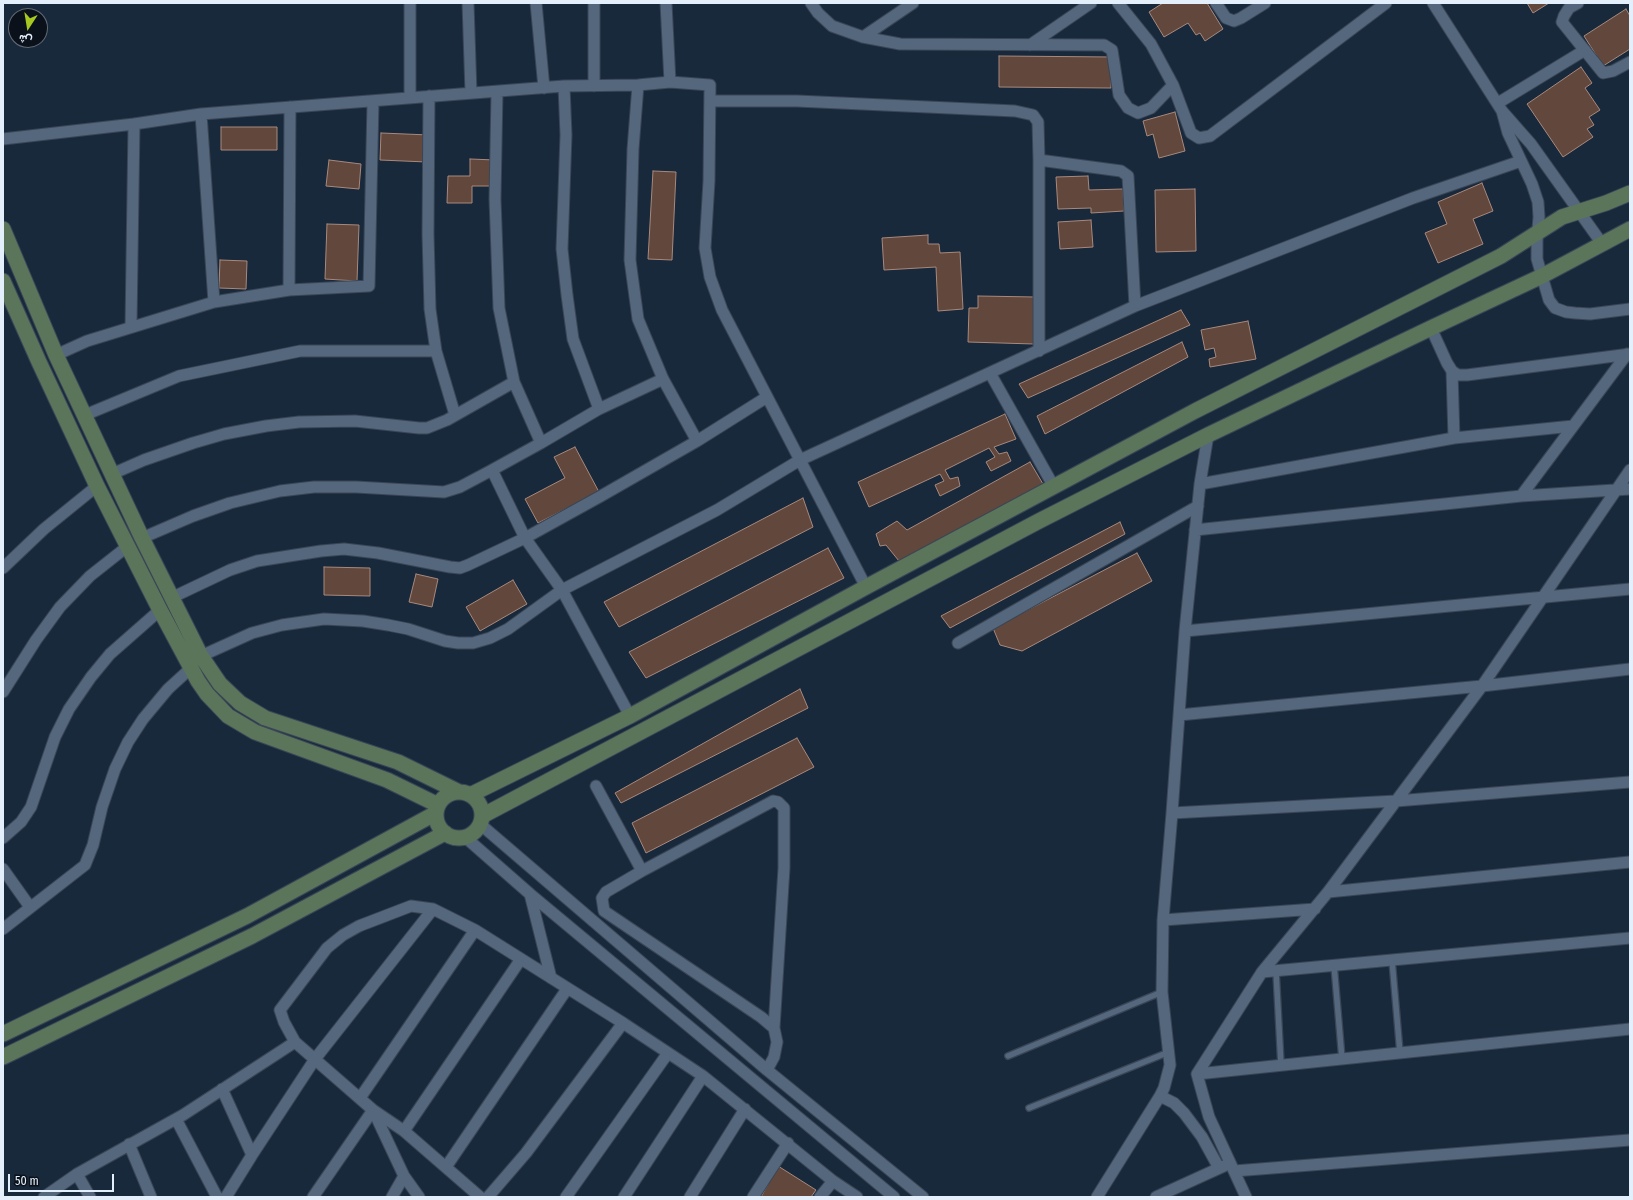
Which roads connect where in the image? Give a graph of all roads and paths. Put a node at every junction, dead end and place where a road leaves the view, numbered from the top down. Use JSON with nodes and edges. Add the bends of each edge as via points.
{"nodes":[{"id":1,"x":410,"y":3,"type":"edge"},
{"id":2,"x":468,"y":3,"type":"edge"},
{"id":3,"x":536,"y":3,"type":"edge"},
{"id":4,"x":594,"y":3,"type":"edge"},
{"id":5,"x":666,"y":3,"type":"edge"},
{"id":6,"x":811,"y":3,"type":"edge"},
{"id":7,"x":913,"y":3,"type":"edge"},
{"id":8,"x":1091,"y":3,"type":"edge"},
{"id":9,"x":1118,"y":3,"type":"edge"},
{"id":10,"x":1216,"y":3,"type":"edge"},
{"id":11,"x":1265,"y":3,"type":"edge"},
{"id":12,"x":1386,"y":3,"type":"edge"},
{"id":13,"x":1578,"y":3,"type":"edge"},
{"id":14,"x":1437,"y":5,"type":"edge"},
{"id":15,"x":863,"y":37,"type":"junction"},
{"id":16,"x":1030,"y":45,"type":"junction"},
{"id":17,"x":1586,"y":50,"type":"junction"},
{"id":18,"x":1630,"y":62,"type":"edge"},
{"id":19,"x":670,"y":82,"type":"junction"},
{"id":20,"x":638,"y":85,"type":"junction"},
{"id":21,"x":1173,"y":85,"type":"junction"},
{"id":22,"x":564,"y":86,"type":"junction"},
{"id":23,"x":594,"y":86,"type":"junction"},
{"id":24,"x":544,"y":88,"type":"junction"},
{"id":25,"x":497,"y":92,"type":"junction"},
{"id":26,"x":471,"y":93,"type":"junction"},
{"id":27,"x":430,"y":96,"type":"junction"},
{"id":28,"x":410,"y":97,"type":"junction"},
{"id":29,"x":710,"y":101,"type":"junction"},
{"id":30,"x":373,"y":102,"type":"junction"},
{"id":31,"x":290,"y":107,"type":"junction"},
{"id":32,"x":1500,"y":107,"type":"junction"},
{"id":33,"x":201,"y":114,"type":"junction"},
{"id":34,"x":134,"y":124,"type":"junction"},
{"id":35,"x":3,"y":139,"type":"edge"},
{"id":36,"x":1039,"y":160,"type":"junction"},
{"id":37,"x":1521,"y":161,"type":"junction"},
{"id":38,"x":1630,"y":193,"type":"edge"},
{"id":39,"x":1579,"y":211,"type":"junction"},
{"id":40,"x":3,"y":229,"type":"edge"},
{"id":41,"x":1630,"y":229,"type":"edge"},
{"id":42,"x":1538,"y":233,"type":"junction"},
{"id":43,"x":1603,"y":245,"type":"junction"},
{"id":44,"x":1542,"y":276,"type":"junction"},
{"id":45,"x":3,"y":281,"type":"edge"},
{"id":46,"x":288,"y":290,"type":"junction"},
{"id":47,"x":214,"y":302,"type":"junction"},
{"id":48,"x":1135,"y":306,"type":"junction"},
{"id":49,"x":1630,"y":309,"type":"edge"},
{"id":50,"x":131,"y":326,"type":"junction"},
{"id":51,"x":1431,"y":328,"type":"junction"},
{"id":52,"x":436,"y":351,"type":"junction"},
{"id":53,"x":1040,"y":351,"type":"junction"},
{"id":54,"x":56,"y":354,"type":"junction"},
{"id":55,"x":1629,"y":354,"type":"edge"},
{"id":56,"x":1452,"y":371,"type":"junction"},
{"id":57,"x":990,"y":373,"type":"junction"},
{"id":58,"x":663,"y":378,"type":"junction"},
{"id":59,"x":514,"y":382,"type":"junction"},
{"id":60,"x":767,"y":397,"type":"junction"},
{"id":61,"x":599,"y":409,"type":"junction"},
{"id":62,"x":85,"y":415,"type":"junction"},
{"id":63,"x":455,"y":415,"type":"junction"},
{"id":64,"x":1573,"y":426,"type":"junction"},
{"id":65,"x":1208,"y":435,"type":"junction"},
{"id":66,"x":1454,"y":438,"type":"junction"},
{"id":67,"x":697,"y":441,"type":"junction"},
{"id":68,"x":541,"y":443,"type":"junction"},
{"id":69,"x":800,"y":460,"type":"junction"},
{"id":70,"x":492,"y":470,"type":"junction"},
{"id":71,"x":1630,"y":470,"type":"edge"},
{"id":72,"x":112,"y":474,"type":"junction"},
{"id":73,"x":1200,"y":484,"type":"junction"},
{"id":74,"x":97,"y":486,"type":"junction"},
{"id":75,"x":1054,"y":487,"type":"junction"},
{"id":76,"x":1630,"y":489,"type":"edge"},
{"id":77,"x":1616,"y":490,"type":"junction"},
{"id":78,"x":1521,"y":496,"type":"junction"},
{"id":79,"x":1198,"y":506,"type":"junction"},
{"id":80,"x":1195,"y":530,"type":"junction"},
{"id":81,"x":142,"y":538,"type":"junction"},
{"id":82,"x":525,"y":538,"type":"junction"},
{"id":83,"x":128,"y":546,"type":"junction"},
{"id":84,"x":3,"y":568,"type":"edge"},
{"id":85,"x":866,"y":587,"type":"junction"},
{"id":86,"x":1630,"y":589,"type":"edge"},
{"id":87,"x":562,"y":590,"type":"junction"},
{"id":88,"x":1544,"y":597,"type":"junction"},
{"id":89,"x":170,"y":598,"type":"junction"},
{"id":90,"x":160,"y":610,"type":"junction"},
{"id":91,"x":1185,"y":631,"type":"junction"},
{"id":92,"x":958,"y":643,"type":"dead end"},
{"id":93,"x":201,"y":656,"type":"junction"},
{"id":94,"x":191,"y":668,"type":"junction"},
{"id":95,"x":1630,"y":669,"type":"edge"},
{"id":96,"x":1482,"y":686,"type":"junction"},
{"id":97,"x":3,"y":692,"type":"edge"},
{"id":98,"x":1179,"y":715,"type":"junction"},
{"id":99,"x":630,"y":716,"type":"junction"},
{"id":100,"x":1630,"y":782,"type":"edge"},
{"id":101,"x":596,"y":786,"type":"dead end"},
{"id":102,"x":465,"y":793,"type":"junction"},
{"id":103,"x":1396,"y":801,"type":"junction"},
{"id":104,"x":437,"y":809,"type":"junction"},
{"id":105,"x":1172,"y":813,"type":"junction"},
{"id":106,"x":481,"y":820,"type":"junction"},
{"id":107,"x":445,"y":833,"type":"junction"},
{"id":108,"x":465,"y":837,"type":"junction"},
{"id":109,"x":3,"y":838,"type":"edge"},
{"id":110,"x":1630,"y":862,"type":"edge"},
{"id":111,"x":3,"y":869,"type":"edge"},
{"id":112,"x":642,"y":871,"type":"junction"},
{"id":113,"x":1328,"y":892,"type":"junction"},
{"id":114,"x":530,"y":894,"type":"junction"},
{"id":115,"x":30,"y":906,"type":"junction"},
{"id":116,"x":433,"y":909,"type":"junction"},
{"id":117,"x":1315,"y":909,"type":"junction"},
{"id":118,"x":1163,"y":920,"type":"junction"},
{"id":119,"x":3,"y":929,"type":"edge"},
{"id":120,"x":475,"y":930,"type":"junction"},
{"id":121,"x":1630,"y":938,"type":"edge"},
{"id":122,"x":521,"y":959,"type":"junction"},
{"id":123,"x":1392,"y":960,"type":"junction"},
{"id":124,"x":1334,"y":965,"type":"junction"},
{"id":125,"x":1276,"y":971,"type":"junction"},
{"id":126,"x":1262,"y":972,"type":"junction"},
{"id":127,"x":551,"y":978,"type":"junction"},
{"id":128,"x":567,"y":988,"type":"junction"},
{"id":129,"x":1162,"y":992,"type":"junction"},
{"id":130,"x":623,"y":1023,"type":"junction"},
{"id":131,"x":774,"y":1028,"type":"junction"},
{"id":132,"x":1630,"y":1029,"type":"edge"},
{"id":133,"x":3,"y":1034,"type":"edge"},
{"id":134,"x":296,"y":1042,"type":"junction"},
{"id":135,"x":1169,"y":1052,"type":"junction"},
{"id":136,"x":668,"y":1053,"type":"junction"},
{"id":137,"x":1400,"y":1053,"type":"junction"},
{"id":138,"x":1008,"y":1056,"type":"dead end"},
{"id":139,"x":3,"y":1057,"type":"edge"},
{"id":140,"x":315,"y":1059,"type":"junction"},
{"id":141,"x":1342,"y":1059,"type":"junction"},
{"id":142,"x":1281,"y":1065,"type":"junction"},
{"id":143,"x":767,"y":1070,"type":"junction"},
{"id":144,"x":1197,"y":1074,"type":"junction"},
{"id":145,"x":703,"y":1076,"type":"junction"},
{"id":146,"x":222,"y":1089,"type":"junction"},
{"id":147,"x":1160,"y":1096,"type":"junction"},
{"id":148,"x":360,"y":1098,"type":"junction"},
{"id":149,"x":1029,"y":1108,"type":"dead end"},
{"id":150,"x":745,"y":1109,"type":"junction"},
{"id":151,"x":373,"y":1110,"type":"junction"},
{"id":152,"x":176,"y":1119,"type":"junction"},
{"id":153,"x":404,"y":1131,"type":"junction"},
{"id":154,"x":1630,"y":1140,"type":"edge"},
{"id":155,"x":788,"y":1143,"type":"junction"},
{"id":156,"x":129,"y":1144,"type":"junction"},
{"id":157,"x":252,"y":1155,"type":"junction"},
{"id":158,"x":446,"y":1167,"type":"junction"},
{"id":159,"x":1232,"y":1167,"type":"junction"},
{"id":160,"x":1219,"y":1168,"type":"junction"},
{"id":161,"x":77,"y":1174,"type":"junction"},
{"id":162,"x":404,"y":1176,"type":"junction"},
{"id":163,"x":833,"y":1181,"type":"junction"},
{"id":164,"x":44,"y":1197,"type":"edge"},
{"id":165,"x":90,"y":1197,"type":"edge"},
{"id":166,"x":151,"y":1197,"type":"edge"},
{"id":167,"x":217,"y":1197,"type":"edge"},
{"id":168,"x":226,"y":1197,"type":"edge"},
{"id":169,"x":312,"y":1197,"type":"edge"},
{"id":170,"x":392,"y":1197,"type":"edge"},
{"id":171,"x":420,"y":1197,"type":"edge"},
{"id":172,"x":480,"y":1197,"type":"edge"},
{"id":173,"x":488,"y":1197,"type":"edge"},
{"id":174,"x":566,"y":1197,"type":"edge"},
{"id":175,"x":624,"y":1197,"type":"edge"},
{"id":176,"x":690,"y":1197,"type":"edge"},
{"id":177,"x":753,"y":1197,"type":"edge"},
{"id":178,"x":820,"y":1197,"type":"edge"},
{"id":179,"x":857,"y":1197,"type":"edge"},
{"id":180,"x":894,"y":1197,"type":"edge"},
{"id":181,"x":923,"y":1197,"type":"edge"},
{"id":182,"x":1097,"y":1197,"type":"edge"},
{"id":183,"x":1156,"y":1197,"type":"edge"},
{"id":184,"x":1246,"y":1197,"type":"edge"}],
"edges":[{"from":1,"to":28,"type":"street"},
{"from":2,"to":26,"type":"street"},
{"from":3,"to":24,"type":"street"},
{"from":4,"to":23,"type":"street"},
{"from":5,"to":19,"type":"street"},
{"from":6,"to":15,"type":"street","via":[[832,26]]},
{"from":7,"to":15,"type":"street"},
{"from":8,"to":16,"type":"street"},
{"from":9,"to":21,"type":"street","via":[[1151,44]]},
{"from":10,"to":11,"type":"street","via":[[1226,18],[1234,21]]},
{"from":12,"to":21,"type":"street","via":[[1210,136],[1199,138],[1190,133]]},
{"from":13,"to":17,"type":"street","via":[[1567,11],[1562,22]]},
{"from":14,"to":32,"type":"street"},
{"from":15,"to":16,"type":"street","via":[[900,44]]},
{"from":16,"to":21,"type":"street","via":[[1104,45],[1112,50],[1119,96],[1128,108],[1138,112],[1151,108]]},
{"from":17,"to":18,"type":"street","via":[[1603,73]]},
{"from":17,"to":32,"type":"street"},
{"from":19,"to":20,"type":"street"},
{"from":19,"to":29,"type":"street","via":[[710,85]]},
{"from":20,"to":23,"type":"street"},
{"from":20,"to":58,"type":"street","via":[[633,149],[630,260],[638,319]]},
{"from":22,"to":23,"type":"street"},
{"from":22,"to":24,"type":"street"},
{"from":22,"to":61,"type":"street","via":[[566,134],[562,249],[567,296],[572,339]]},
{"from":24,"to":25,"type":"street"},
{"from":25,"to":26,"type":"street"},
{"from":25,"to":59,"type":"street","via":[[495,199],[499,308]]},
{"from":26,"to":27,"type":"street"},
{"from":27,"to":28,"type":"street"},
{"from":27,"to":52,"type":"street","via":[[429,271],[430,309]]},
{"from":28,"to":30,"type":"street"},
{"from":29,"to":36,"type":"street","via":[[797,101],[1015,111],[1033,116],[1038,122]]},
{"from":29,"to":60,"type":"street","via":[[705,248],[709,270],[722,310]]},
{"from":30,"to":31,"type":"street"},
{"from":30,"to":46,"type":"street","via":[[369,286]]},
{"from":31,"to":33,"type":"street"},
{"from":31,"to":46,"type":"street"},
{"from":32,"to":37,"type":"street","via":[[1505,126]]},
{"from":32,"to":39,"type":"street","via":[[1531,144]]},
{"from":33,"to":34,"type":"street"},
{"from":33,"to":47,"type":"street"},
{"from":34,"to":35,"type":"street"},
{"from":34,"to":50,"type":"street"},
{"from":36,"to":48,"type":"street","via":[[1121,171],[1128,176]]},
{"from":36,"to":53,"type":"street"},
{"from":37,"to":42,"type":"street","via":[[1538,202]]},
{"from":37,"to":48,"type":"street","via":[[1413,198]]},
{"from":38,"to":39,"type":"street"},
{"from":39,"to":42,"type":"street","via":[[1562,217]]},
{"from":39,"to":43,"type":"street"},
{"from":40,"to":54,"type":"street"},
{"from":41,"to":43,"type":"street"},
{"from":42,"to":44,"type":"street","via":[[1537,259]]},
{"from":42,"to":75,"type":"street","via":[[1500,256],[1195,411]]},
{"from":43,"to":44,"type":"street"},
{"from":44,"to":49,"type":"street","via":[[1549,300],[1555,308],[1566,312],[1590,314]]},
{"from":44,"to":51,"type":"street"},
{"from":45,"to":74,"type":"street"},
{"from":46,"to":47,"type":"street"},
{"from":47,"to":50,"type":"street"},
{"from":48,"to":53,"type":"street"},
{"from":50,"to":54,"type":"street"},
{"from":51,"to":56,"type":"street"},
{"from":51,"to":65,"type":"street"},
{"from":52,"to":62,"type":"street","via":[[300,351],[179,376]]},
{"from":52,"to":63,"type":"street"},
{"from":53,"to":57,"type":"street"},
{"from":54,"to":62,"type":"street"},
{"from":55,"to":56,"type":"street","via":[[1467,375],[1458,375]]},
{"from":55,"to":64,"type":"street"},
{"from":56,"to":66,"type":"street"},
{"from":57,"to":69,"type":"street"},
{"from":57,"to":75,"type":"street"},
{"from":58,"to":61,"type":"street"},
{"from":58,"to":67,"type":"street"},
{"from":59,"to":63,"type":"street"},
{"from":59,"to":68,"type":"street"},
{"from":60,"to":67,"type":"street"},
{"from":60,"to":69,"type":"street"},
{"from":61,"to":68,"type":"street"},
{"from":62,"to":72,"type":"street"},
{"from":63,"to":72,"type":"street","via":[[436,425],[418,428],[355,421],[299,422],[266,426],[193,443]]},
{"from":64,"to":66,"type":"street"},
{"from":64,"to":78,"type":"street"},
{"from":65,"to":73,"type":"street"},
{"from":65,"to":106,"type":"street","via":[[1039,521]]},
{"from":66,"to":73,"type":"street"},
{"from":67,"to":82,"type":"street"},
{"from":68,"to":70,"type":"street"},
{"from":69,"to":85,"type":"street"},
{"from":69,"to":87,"type":"street","via":[[717,510]]},
{"from":70,"to":81,"type":"street","via":[[460,487],[444,492],[356,487],[314,487],[280,491],[230,502]]},
{"from":70,"to":82,"type":"street"},
{"from":71,"to":77,"type":"street"},
{"from":72,"to":81,"type":"street"},
{"from":73,"to":79,"type":"street"},
{"from":74,"to":83,"type":"street"},
{"from":74,"to":84,"type":"street","via":[[44,529]]},
{"from":75,"to":85,"type":"street"},
{"from":76,"to":77,"type":"street"},
{"from":77,"to":78,"type":"street"},
{"from":77,"to":88,"type":"street"},
{"from":78,"to":80,"type":"street"},
{"from":79,"to":80,"type":"street"},
{"from":79,"to":92,"type":"street"},
{"from":80,"to":91,"type":"street"},
{"from":81,"to":89,"type":"street"},
{"from":82,"to":87,"type":"street"},
{"from":82,"to":89,"type":"street","via":[[460,568],[344,549],[281,556],[230,570]]},
{"from":83,"to":90,"type":"street"},
{"from":83,"to":97,"type":"street","via":[[90,576],[60,607]]},
{"from":85,"to":99,"type":"street"},
{"from":86,"to":88,"type":"street"},
{"from":87,"to":93,"type":"street","via":[[508,629],[473,643],[445,642],[388,625],[324,619],[282,625],[252,633]]},
{"from":87,"to":99,"type":"street"},
{"from":88,"to":91,"type":"street"},
{"from":88,"to":96,"type":"street"},
{"from":89,"to":93,"type":"street"},
{"from":90,"to":94,"type":"street"},
{"from":90,"to":109,"type":"street","via":[[110,654],[91,677],[69,709],[55,738],[28,813]]},
{"from":91,"to":98,"type":"street"},
{"from":93,"to":102,"type":"street","via":[[230,694],[265,718],[398,762]]},
{"from":94,"to":104,"type":"street","via":[[217,705],[241,725],[386,780]]},
{"from":94,"to":115,"type":"street","via":[[143,719],[128,742],[115,769],[85,865]]},
{"from":95,"to":96,"type":"street"},
{"from":96,"to":98,"type":"street"},
{"from":96,"to":103,"type":"street"},
{"from":98,"to":105,"type":"street"},
{"from":99,"to":102,"type":"street"},
{"from":100,"to":103,"type":"street"},
{"from":101,"to":112,"type":"street"},
{"from":102,"to":104,"type":"street","via":[[454,792],[445,797]]},
{"from":102,"to":106,"type":"street","via":[[480,804]]},
{"from":103,"to":105,"type":"street"},
{"from":103,"to":113,"type":"street"},
{"from":104,"to":107,"type":"street","via":[[438,824]]},
{"from":104,"to":133,"type":"street","via":[[247,916]]},
{"from":105,"to":118,"type":"street"},
{"from":106,"to":108,"type":"street","via":[[474,832]]},
{"from":106,"to":143,"type":"street"},
{"from":107,"to":108,"type":"street"},
{"from":107,"to":139,"type":"street","via":[[252,936]]},
{"from":108,"to":114,"type":"street"},
{"from":110,"to":113,"type":"street"},
{"from":111,"to":115,"type":"street"},
{"from":112,"to":131,"type":"street","via":[[606,892],[602,898],[604,911]]},
{"from":112,"to":131,"type":"street","via":[[773,801],[784,808],[784,868]]},
{"from":113,"to":117,"type":"street"},
{"from":114,"to":127,"type":"street"},
{"from":114,"to":180,"type":"street"},
{"from":115,"to":119,"type":"street"},
{"from":116,"to":120,"type":"street"},
{"from":116,"to":134,"type":"street","via":[[411,906],[359,926],[327,948],[280,1010]]},
{"from":116,"to":140,"type":"street"},
{"from":117,"to":118,"type":"street"},
{"from":117,"to":126,"type":"street"},
{"from":118,"to":129,"type":"street"},
{"from":120,"to":122,"type":"street"},
{"from":120,"to":148,"type":"street"},
{"from":121,"to":123,"type":"street"},
{"from":122,"to":127,"type":"street"},
{"from":122,"to":153,"type":"street"},
{"from":123,"to":124,"type":"street"},
{"from":123,"to":137,"type":"lane"},
{"from":124,"to":125,"type":"street"},
{"from":124,"to":141,"type":"lane"},
{"from":125,"to":126,"type":"street"},
{"from":125,"to":142,"type":"lane"},
{"from":126,"to":144,"type":"street"},
{"from":127,"to":128,"type":"street"},
{"from":128,"to":130,"type":"street"},
{"from":128,"to":158,"type":"street"},
{"from":129,"to":135,"type":"street"},
{"from":129,"to":138,"type":"lane"},
{"from":130,"to":136,"type":"street"},
{"from":130,"to":173,"type":"street","via":[[526,1153]]},
{"from":131,"to":143,"type":"street","via":[[776,1050]]},
{"from":132,"to":137,"type":"street"},
{"from":134,"to":140,"type":"street"},
{"from":134,"to":146,"type":"street"},
{"from":135,"to":147,"type":"street","via":[[1170,1065]]},
{"from":135,"to":149,"type":"lane"},
{"from":136,"to":145,"type":"street"},
{"from":136,"to":174,"type":"street"},
{"from":137,"to":141,"type":"street"},
{"from":140,"to":148,"type":"street"},
{"from":140,"to":157,"type":"street"},
{"from":141,"to":142,"type":"street"},
{"from":142,"to":144,"type":"street"},
{"from":143,"to":181,"type":"street"},
{"from":144,"to":159,"type":"street","via":[[1209,1118]]},
{"from":145,"to":150,"type":"street"},
{"from":145,"to":175,"type":"street"},
{"from":146,"to":152,"type":"street"},
{"from":146,"to":157,"type":"street"},
{"from":147,"to":160,"type":"street","via":[[1174,1103],[1184,1113],[1202,1137]]},
{"from":147,"to":182,"type":"street"},
{"from":148,"to":151,"type":"street"},
{"from":150,"to":155,"type":"street"},
{"from":150,"to":176,"type":"street"},
{"from":151,"to":153,"type":"street"},
{"from":151,"to":162,"type":"street"},
{"from":151,"to":169,"type":"street"},
{"from":152,"to":156,"type":"street"},
{"from":152,"to":167,"type":"street"},
{"from":153,"to":158,"type":"street"},
{"from":154,"to":159,"type":"street"},
{"from":155,"to":163,"type":"street"},
{"from":155,"to":177,"type":"street"},
{"from":156,"to":161,"type":"street"},
{"from":156,"to":166,"type":"street"},
{"from":157,"to":168,"type":"street"},
{"from":158,"to":172,"type":"street"},
{"from":159,"to":160,"type":"street"},
{"from":159,"to":184,"type":"street"},
{"from":160,"to":183,"type":"street"},
{"from":161,"to":164,"type":"street"},
{"from":161,"to":165,"type":"street"},
{"from":162,"to":170,"type":"street"},
{"from":162,"to":171,"type":"street"},
{"from":163,"to":178,"type":"street"},
{"from":163,"to":179,"type":"street"}]}
